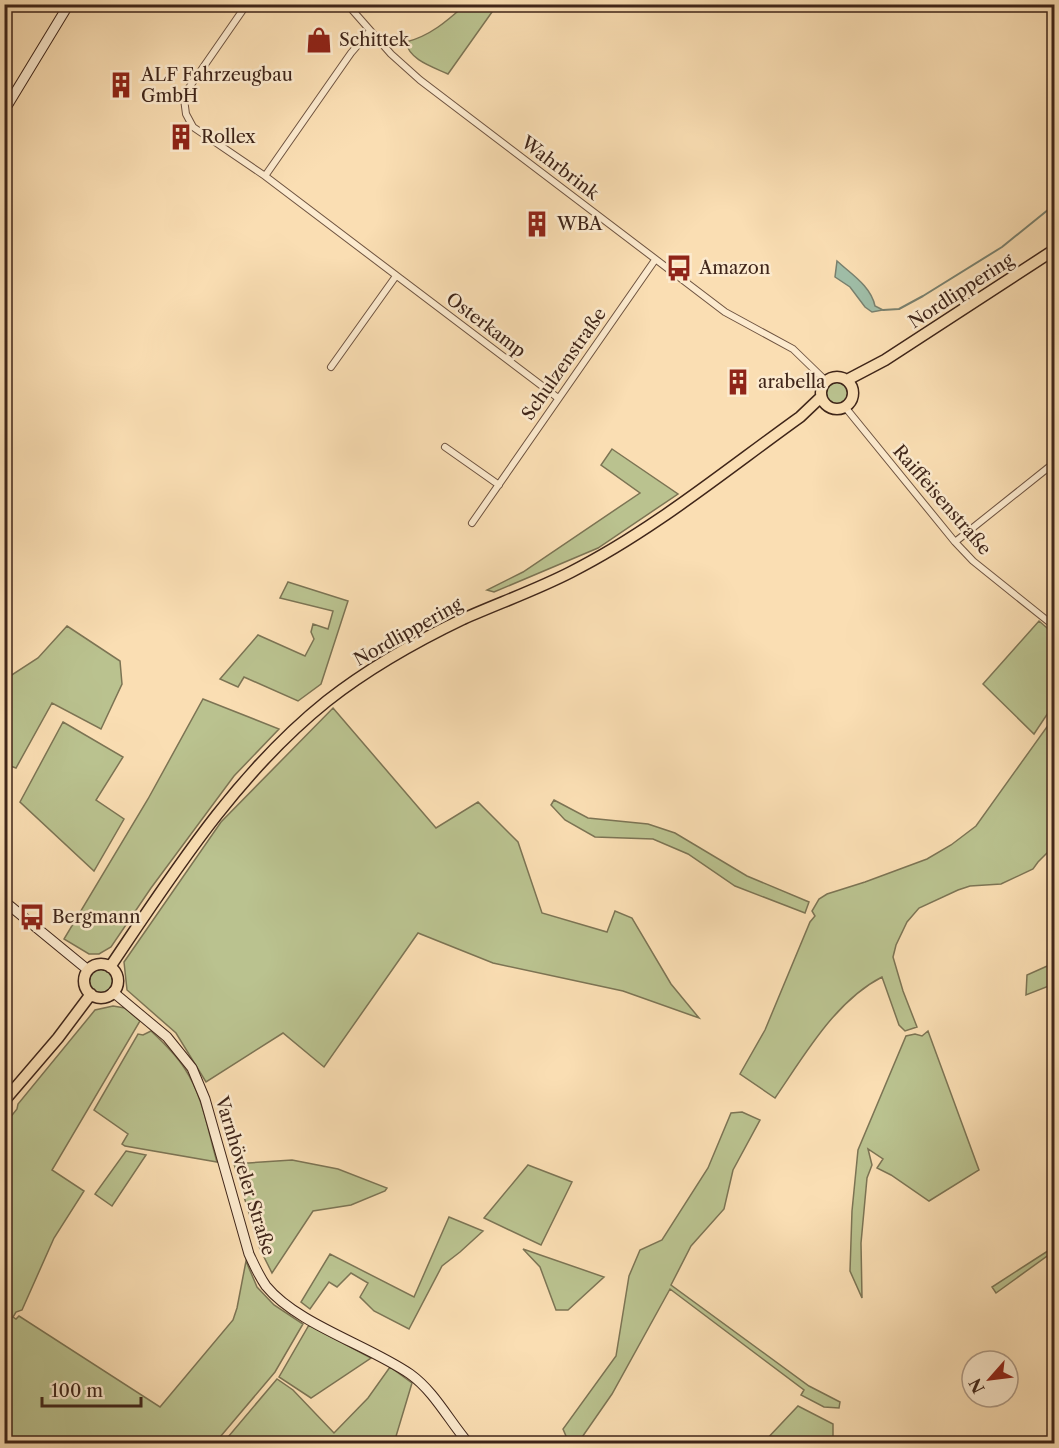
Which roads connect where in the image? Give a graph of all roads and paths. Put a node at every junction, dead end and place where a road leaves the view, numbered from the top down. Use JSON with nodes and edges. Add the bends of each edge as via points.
{"nodes":[{"id":1,"x":69,"y":4,"type":"edge"},
{"id":2,"x":247,"y":4,"type":"edge"},
{"id":3,"x":346,"y":4,"type":"edge"},
{"id":4,"x":370,"y":31,"type":"junction"},
{"id":5,"x":5,"y":108,"type":"edge"},
{"id":6,"x":265,"y":176,"type":"junction"},
{"id":7,"x":1054,"y":250,"type":"edge"},
{"id":8,"x":656,"y":260,"type":"junction"},
{"id":9,"x":396,"y":276,"type":"junction"},
{"id":10,"x":331,"y":367,"type":"dead end"},
{"id":11,"x":825,"y":381,"type":"junction"},
{"id":12,"x":850,"y":384,"type":"junction"},
{"id":13,"x":558,"y":398,"type":"junction"},
{"id":14,"x":824,"y":402,"type":"junction"},
{"id":15,"x":845,"y":407,"type":"junction"},
{"id":16,"x":446,"y":447,"type":"dead end"},
{"id":17,"x":1054,"y":463,"type":"edge"},
{"id":18,"x":499,"y":485,"type":"junction"},
{"id":19,"x":472,"y":524,"type":"dead end"},
{"id":20,"x":955,"y":542,"type":"junction"},
{"id":21,"x":1054,"y":626,"type":"edge"},
{"id":22,"x":4,"y":901,"type":"edge"},
{"id":23,"x":110,"y":967,"type":"junction"},
{"id":24,"x":88,"y":970,"type":"junction"},
{"id":25,"x":113,"y":992,"type":"junction"},
{"id":26,"x":91,"y":994,"type":"junction"},
{"id":27,"x":4,"y":1101,"type":"edge"},
{"id":28,"x":469,"y":1443,"type":"edge"}],
"edges":[{"from":1,"to":5,"type":"street"},
{"from":2,"to":6,"type":"street","name":"Osterkamp","via":[[186,92],[184,106],[194,127]]},
{"from":3,"to":4,"type":"street","name":"Wahrbrink"},
{"from":4,"to":6,"type":"street"},
{"from":4,"to":8,"type":"street","name":"Wahrbrink","via":[[420,80]]},
{"from":6,"to":9,"type":"street","name":"Osterkamp"},
{"from":7,"to":12,"type":"main road","name":"Nordlippering"},
{"from":8,"to":11,"type":"street","name":"Wahrbrink","via":[[737,320],[793,349]]},
{"from":8,"to":13,"type":"street","name":"Schulzenstraße"},
{"from":9,"to":10,"type":"street"},
{"from":9,"to":13,"type":"street","name":"Osterkamp"},
{"from":11,"to":12,"type":"main road","via":[[835,376]]},
{"from":11,"to":14,"type":"main road","via":[[821,387]]},
{"from":12,"to":15,"type":"main road","via":[[852,400]]},
{"from":13,"to":18,"type":"street","name":"Schulzenstraße"},
{"from":14,"to":15,"type":"main road","via":[[834,409]]},
{"from":14,"to":23,"type":"main road","name":"Nordlippering","via":[[616,547],[418,641],[327,700],[268,755],[213,819]]},
{"from":15,"to":20,"type":"street","name":"Raiffeisenstraße"},
{"from":16,"to":18,"type":"street"},
{"from":17,"to":20,"type":"street"},
{"from":18,"to":19,"type":"street","name":"Schulzenstraße"},
{"from":20,"to":21,"type":"street","name":"Raiffeisenstraße"},
{"from":22,"to":24,"type":"street"},
{"from":23,"to":24,"type":"main road","via":[[99,964]]},
{"from":23,"to":25,"type":"main road","via":[[117,977]]},
{"from":24,"to":26,"type":"main road","via":[[84,985]]},
{"from":25,"to":26,"type":"main road","via":[[103,998]]},
{"from":25,"to":28,"type":"street","name":"Varnhöveler Straße","via":[[167,1036],[192,1068],[205,1099],[249,1254],[266,1285],[301,1314],[410,1374]]},
{"from":26,"to":27,"type":"main road"}]}
